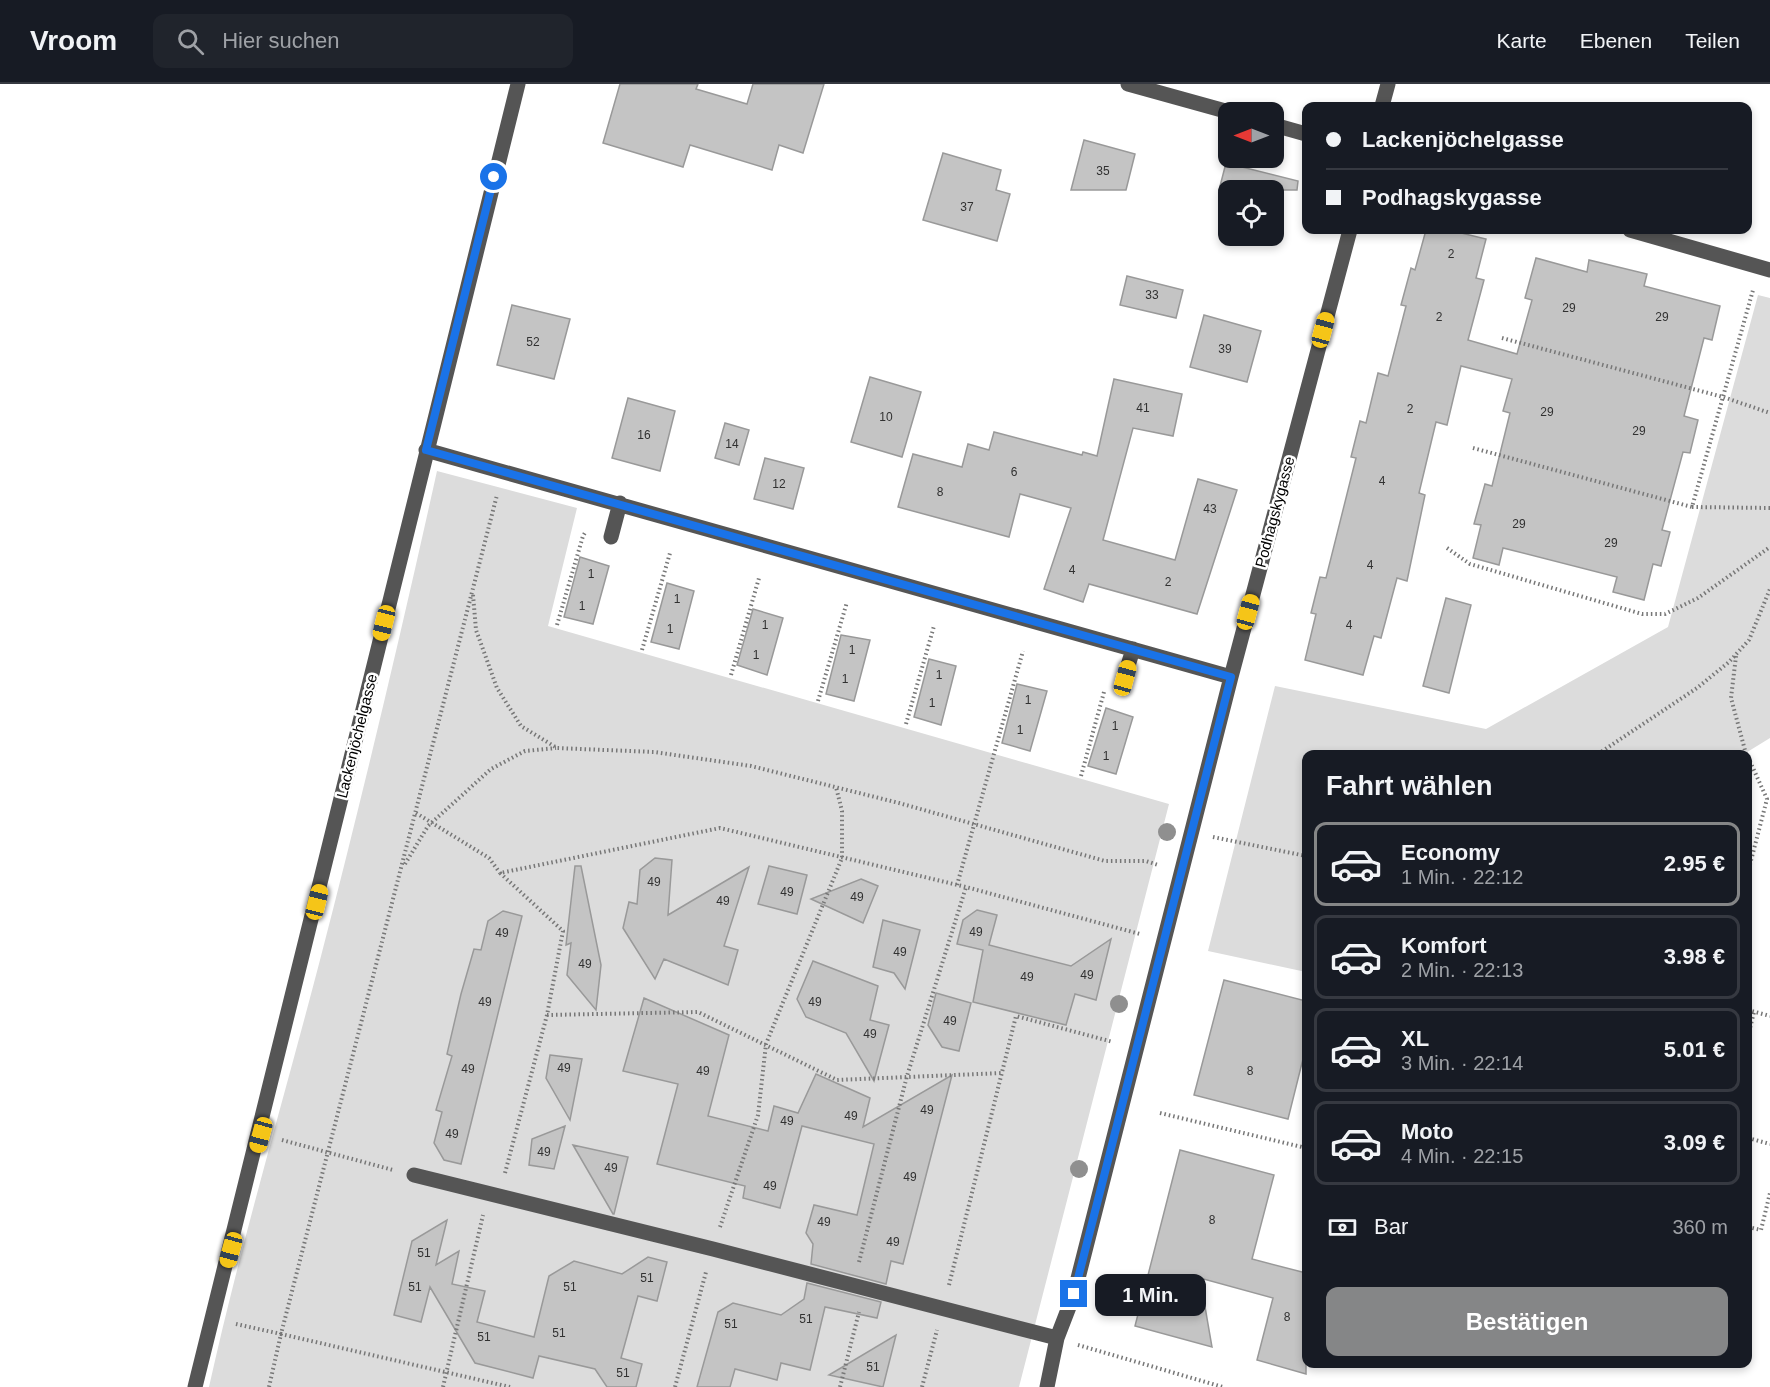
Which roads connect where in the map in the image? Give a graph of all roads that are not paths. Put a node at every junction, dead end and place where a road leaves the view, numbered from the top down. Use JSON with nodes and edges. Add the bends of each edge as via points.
{"nodes":[{"id":1,"x":518,"y":84,"type":"edge"},
{"id":2,"x":1128,"y":84,"type":"edge"},
{"id":3,"x":1388,"y":84,"type":"edge"},
{"id":4,"x":1383,"y":102,"type":"edge"},
{"id":5,"x":1218,"y":109,"type":"edge"},
{"id":6,"x":1284,"y":128,"type":"edge"},
{"id":7,"x":1302,"y":133,"type":"edge"},
{"id":8,"x":1349,"y":234,"type":"edge"},
{"id":9,"x":1644,"y":234,"type":"edge"},
{"id":10,"x":1770,"y":270,"type":"edge"},
{"id":11,"x":426,"y":450,"type":"junction"},
{"id":12,"x":620,"y":503,"type":"junction"},
{"id":13,"x":611,"y":537,"type":"dead end"},
{"id":14,"x":1133,"y":649,"type":"junction"},
{"id":15,"x":1231,"y":677,"type":"junction"},
{"id":16,"x":1125,"y":678,"type":"dead end"},
{"id":17,"x":414,"y":1175,"type":"road end"},
{"id":18,"x":1057,"y":1338,"type":"junction"},
{"id":19,"x":195,"y":1387,"type":"edge"},
{"id":20,"x":1047,"y":1387,"type":"edge"}],
"edges":[{"from":1,"to":11,"type":"street","name":"Lackenjöchelgasse"},
{"from":2,"to":5,"type":"street"},
{"from":3,"to":4,"type":"street"},
{"from":6,"to":7,"type":"street"},
{"from":8,"to":15,"type":"street","name":"Podhagskygasse"},
{"from":9,"to":10,"type":"street"},
{"from":11,"to":12,"type":"street"},
{"from":11,"to":19,"type":"street","name":"Lackenjöchelgasse","via":[[261,1135]]},
{"from":12,"to":13,"type":"street"},
{"from":12,"to":14,"type":"street"},
{"from":14,"to":15,"type":"street"},
{"from":14,"to":16,"type":"street"},
{"from":15,"to":18,"type":"street","name":"Podhagskygasse","via":[[1074,1294]]},
{"from":17,"to":18,"type":"street"},
{"from":18,"to":20,"type":"street","name":"Podhagskygasse"}]}
